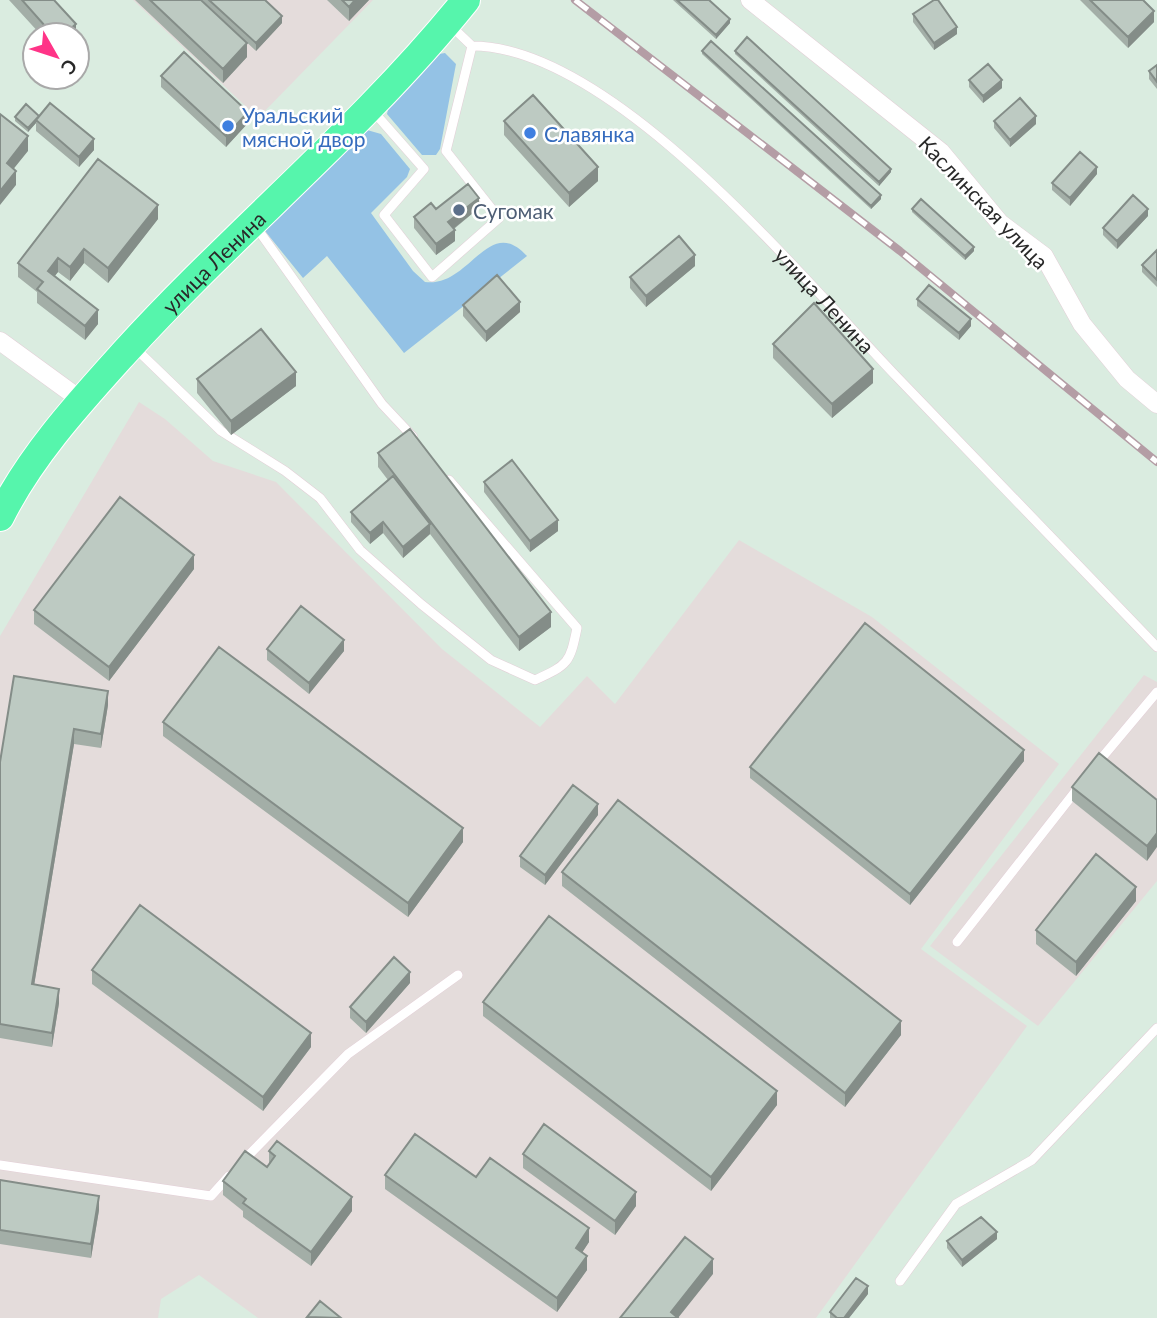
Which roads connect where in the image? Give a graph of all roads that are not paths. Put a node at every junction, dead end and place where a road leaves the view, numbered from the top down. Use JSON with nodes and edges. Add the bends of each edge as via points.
{"nodes":[{"id":1,"x":466,"y":0,"type":"edge"},
{"id":2,"x":750,"y":0,"type":"edge"},
{"id":3,"x":447,"y":23,"type":"junction"},
{"id":4,"x":472,"y":46,"type":"junction"},
{"id":5,"x":370,"y":107,"type":"junction"},
{"id":6,"x":253,"y":223,"type":"junction"},
{"id":7,"x":0,"y":341,"type":"edge"},
{"id":8,"x":132,"y":345,"type":"junction"},
{"id":9,"x":81,"y":400,"type":"junction"},
{"id":10,"x":1157,"y":404,"type":"edge"},
{"id":11,"x":421,"y":447,"type":"edge"},
{"id":12,"x":438,"y":468,"type":"edge"},
{"id":13,"x":0,"y":517,"type":"edge"},
{"id":14,"x":1157,"y":647,"type":"edge"},
{"id":15,"x":1157,"y":692,"type":"edge"},
{"id":16,"x":957,"y":942,"type":"dead end"},
{"id":17,"x":458,"y":975,"type":"dead end"},
{"id":18,"x":1157,"y":1028,"type":"edge"},
{"id":19,"x":0,"y":1165,"type":"edge"},
{"id":20,"x":900,"y":1281,"type":"dead end"}],
"edges":[{"from":1,"to":3,"type":"main road","name":"улица Ленина"},
{"from":2,"to":10,"type":"street","name":"Каслинская улица","via":[[941,152],[1000,222],[1044,256],[1082,324],[1127,379]]},
{"from":3,"to":4,"type":"lane"},
{"from":3,"to":5,"type":"main road","name":"улица Ленина"},
{"from":4,"to":5,"type":"lane","via":[[446,151],[499,218],[432,277],[384,215],[424,169]]},
{"from":4,"to":14,"type":"lane","name":"улица Ленина","via":[[529,58],[567,74],[631,115],[713,184]]},
{"from":5,"to":6,"type":"main road","name":"улица Ленина"},
{"from":6,"to":8,"type":"main road","name":"улица Ленина"},
{"from":6,"to":11,"type":"lane","via":[[382,404]]},
{"from":7,"to":9,"type":"street"},
{"from":8,"to":9,"type":"main road","name":"улица Ленина"},
{"from":8,"to":12,"type":"lane","via":[[221,431],[320,498],[360,550],[491,660],[535,680],[556,671],[571,657],[577,628]]},
{"from":9,"to":13,"type":"main road","name":"улица Ленина","via":[[39,453]]},
{"from":15,"to":16,"type":"lane"},
{"from":17,"to":19,"type":"lane","via":[[326,1073],[211,1196]]},
{"from":18,"to":20,"type":"lane","via":[[1032,1160],[957,1204]]}]}
